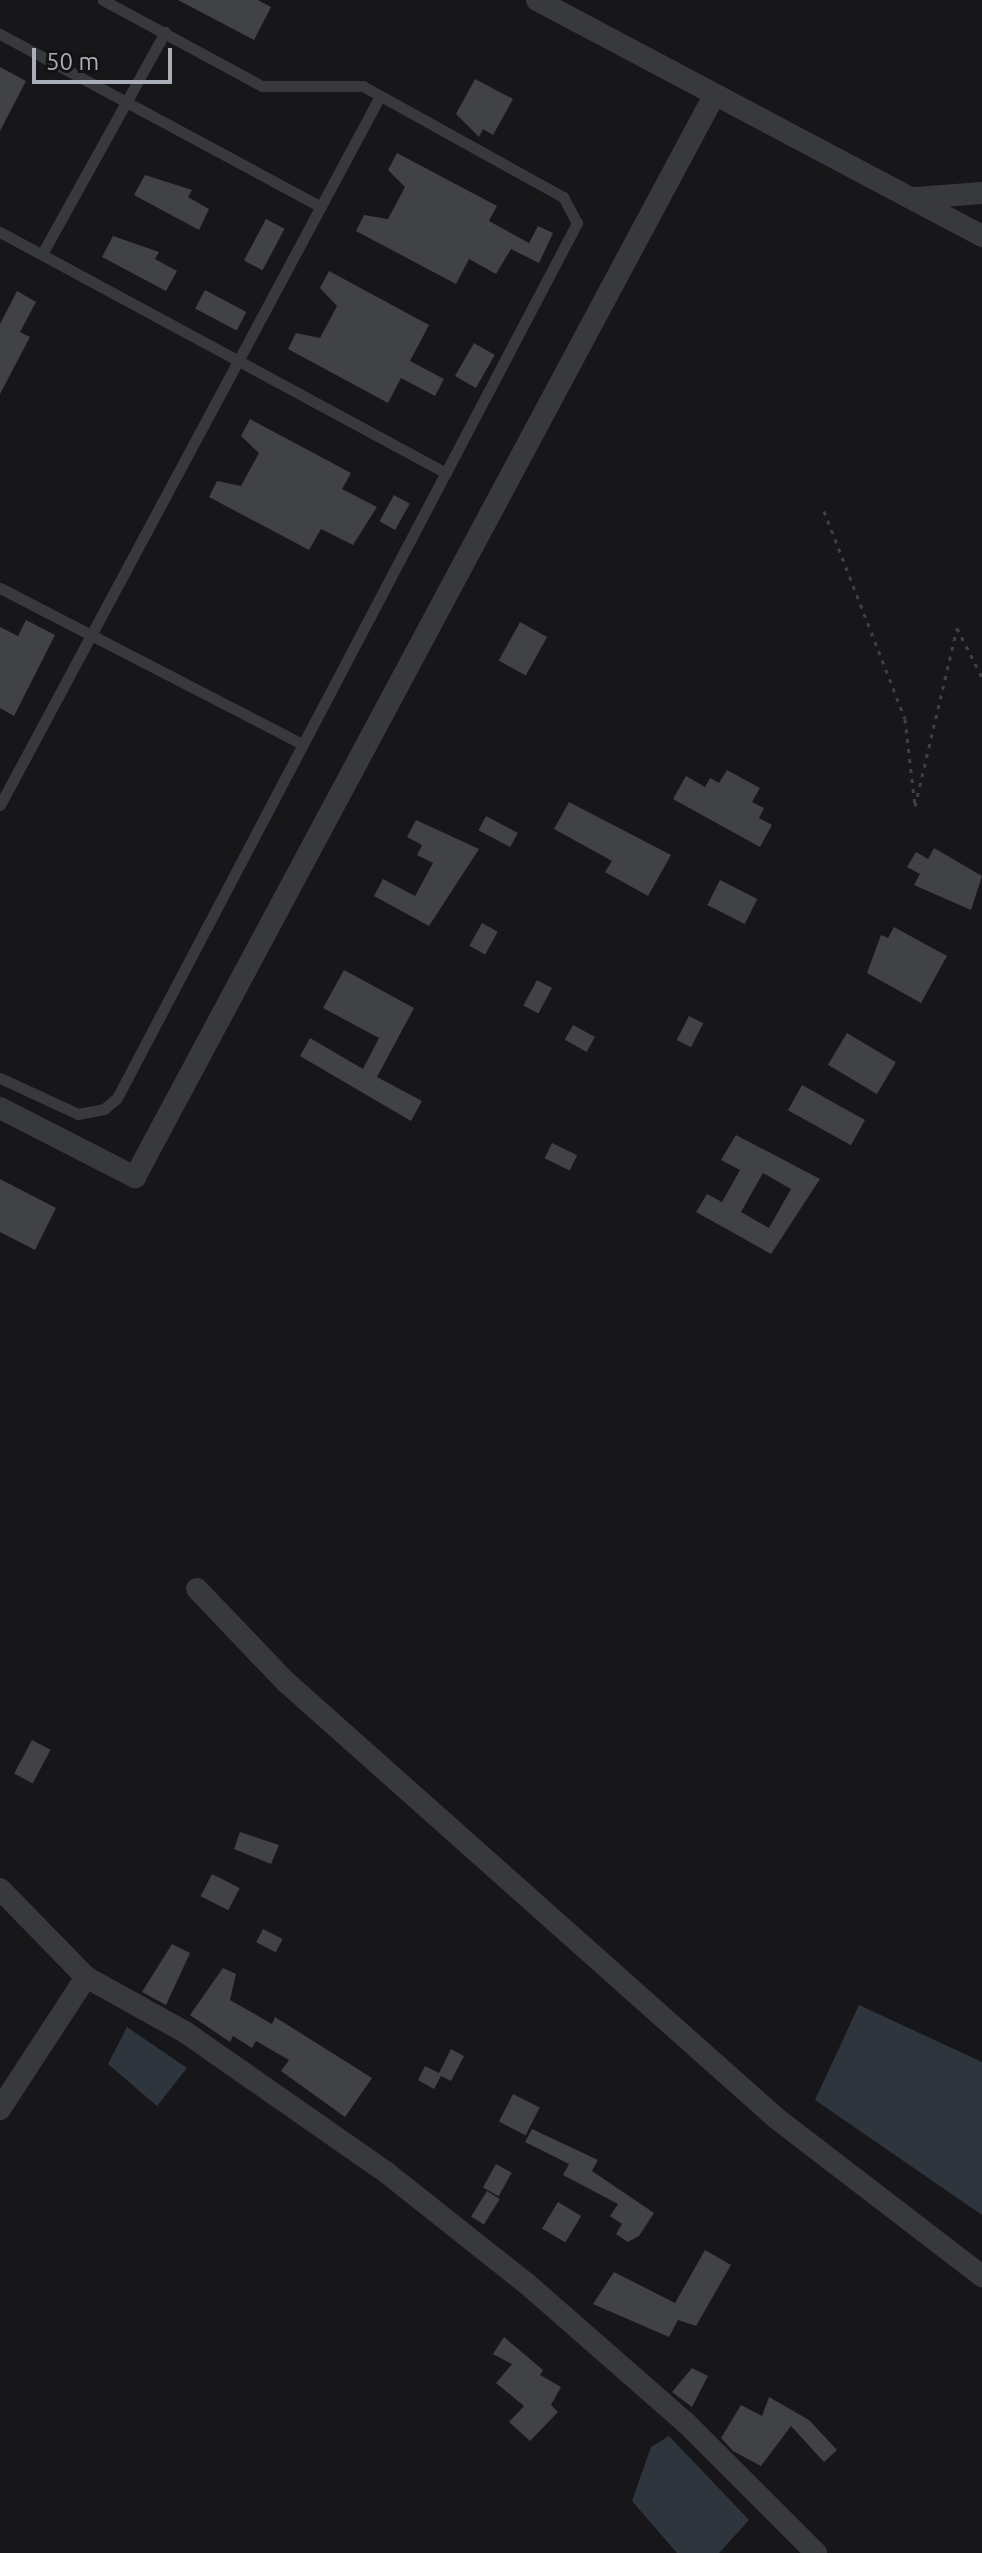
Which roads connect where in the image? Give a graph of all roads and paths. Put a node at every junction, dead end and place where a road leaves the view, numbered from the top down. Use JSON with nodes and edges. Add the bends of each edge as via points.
{"nodes":[{"id":1,"x":103,"y":0,"type":"edge"},
{"id":2,"x":537,"y":0,"type":"edge"},
{"id":3,"x":165,"y":32,"type":"junction"},
{"id":4,"x":0,"y":34,"type":"edge"},
{"id":5,"x":380,"y":96,"type":"junction"},
{"id":6,"x":714,"y":96,"type":"junction"},
{"id":7,"x":126,"y":102,"type":"junction"},
{"id":8,"x":982,"y":193,"type":"edge"},
{"id":9,"x":913,"y":198,"type":"junction"},
{"id":10,"x":320,"y":206,"type":"junction"},
{"id":11,"x":0,"y":232,"type":"edge"},
{"id":12,"x":982,"y":236,"type":"edge"},
{"id":13,"x":42,"y":254,"type":"junction"},
{"id":14,"x":239,"y":362,"type":"junction"},
{"id":15,"x":446,"y":473,"type":"junction"},
{"id":16,"x":824,"y":511,"type":"dead end"},
{"id":17,"x":0,"y":588,"type":"edge"},
{"id":18,"x":88,"y":634,"type":"junction"},
{"id":19,"x":982,"y":677,"type":"edge"},
{"id":20,"x":300,"y":743,"type":"junction"},
{"id":21,"x":0,"y":805,"type":"edge"},
{"id":22,"x":0,"y":1078,"type":"edge"},
{"id":23,"x":0,"y":1108,"type":"edge"},
{"id":24,"x":197,"y":1589,"type":"dead end"},
{"id":25,"x":0,"y":1889,"type":"edge"},
{"id":26,"x":86,"y":1977,"type":"junction"},
{"id":27,"x":0,"y":2109,"type":"edge"},
{"id":28,"x":982,"y":2276,"type":"edge"},
{"id":29,"x":816,"y":2553,"type":"edge"}],
"edges":[{"from":1,"to":3,"type":"lane"},
{"from":2,"to":6,"type":"street"},
{"from":3,"to":5,"type":"lane","via":[[262,86],[363,86]]},
{"from":3,"to":7,"type":"lane"},
{"from":4,"to":7,"type":"lane"},
{"from":5,"to":10,"type":"lane"},
{"from":5,"to":15,"type":"lane","via":[[563,197],[577,216]]},
{"from":6,"to":9,"type":"street"},
{"from":6,"to":23,"type":"street","via":[[135,1177]]},
{"from":7,"to":10,"type":"lane"},
{"from":7,"to":13,"type":"lane"},
{"from":8,"to":9,"type":"street"},
{"from":9,"to":12,"type":"street"},
{"from":10,"to":14,"type":"lane"},
{"from":11,"to":13,"type":"lane"},
{"from":13,"to":14,"type":"lane"},
{"from":14,"to":15,"type":"lane"},
{"from":14,"to":18,"type":"lane"},
{"from":15,"to":20,"type":"lane"},
{"from":16,"to":19,"type":"path","via":[[905,719],[915,806],[957,628]]},
{"from":17,"to":18,"type":"lane"},
{"from":18,"to":20,"type":"lane"},
{"from":18,"to":21,"type":"lane"},
{"from":20,"to":22,"type":"lane","via":[[117,1098],[104,1109],[78,1114]]},
{"from":24,"to":28,"type":"street","via":[[286,1682],[776,2118]]},
{"from":25,"to":26,"type":"street"},
{"from":26,"to":27,"type":"street"},
{"from":26,"to":29,"type":"street","via":[[185,2032],[399,2182],[686,2423]]}]}
